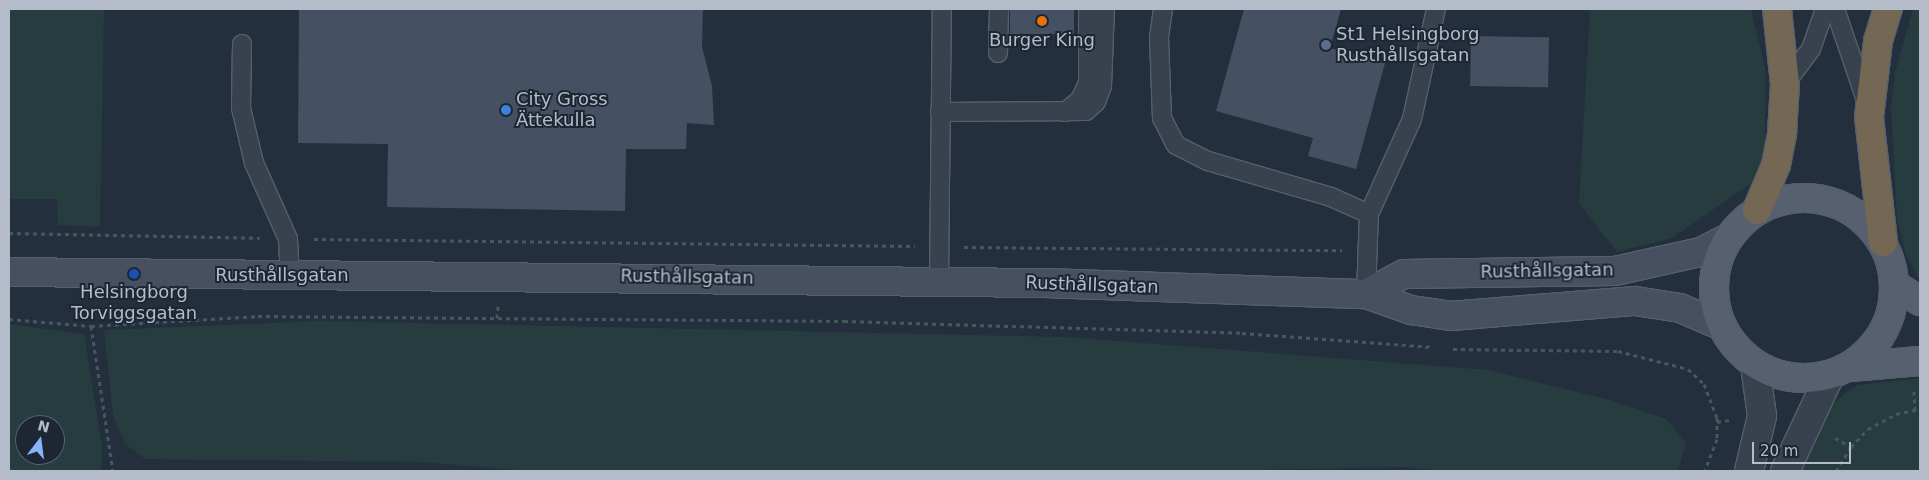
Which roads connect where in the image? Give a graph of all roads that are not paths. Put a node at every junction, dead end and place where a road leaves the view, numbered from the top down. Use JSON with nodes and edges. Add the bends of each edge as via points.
{"nodes":[{"id":1,"x":942,"y":9,"type":"edge"},
{"id":2,"x":999,"y":9,"type":"edge"},
{"id":3,"x":1088,"y":9,"type":"edge"},
{"id":4,"x":1105,"y":9,"type":"edge"},
{"id":5,"x":1163,"y":9,"type":"edge"},
{"id":6,"x":1436,"y":9,"type":"edge"},
{"id":7,"x":1777,"y":9,"type":"edge"},
{"id":8,"x":1825,"y":9,"type":"edge"},
{"id":9,"x":1835,"y":9,"type":"edge"},
{"id":10,"x":1888,"y":9,"type":"edge"},
{"id":11,"x":242,"y":44,"type":"dead end"},
{"id":12,"x":998,"y":54,"type":"dead end"},
{"id":13,"x":1785,"y":84,"type":"junction"},
{"id":14,"x":940,"y":112,"type":"junction"},
{"id":15,"x":1065,"y":112,"type":"junction"},
{"id":16,"x":1869,"y":117,"type":"junction"},
{"id":17,"x":1757,"y":210,"type":"junction"},
{"id":18,"x":1369,"y":214,"type":"junction"},
{"id":19,"x":1728,"y":239,"type":"junction"},
{"id":20,"x":1883,"y":242,"type":"junction"},
{"id":21,"x":9,"y":272,"type":"edge"},
{"id":22,"x":290,"y":275,"type":"junction"},
{"id":23,"x":939,"y":281,"type":"junction"},
{"id":24,"x":1895,"y":285,"type":"junction"},
{"id":25,"x":1366,"y":294,"type":"junction"},
{"id":26,"x":1920,"y":301,"type":"edge"},
{"id":27,"x":1722,"y":326,"type":"junction"},
{"id":28,"x":1920,"y":361,"type":"edge"},
{"id":29,"x":1755,"y":364,"type":"junction"},
{"id":30,"x":1839,"y":371,"type":"junction"},
{"id":31,"x":1749,"y":471,"type":"edge"},
{"id":32,"x":1785,"y":471,"type":"edge"}],
"edges":[{"from":1,"to":14,"type":"lane"},
{"from":2,"to":12,"type":"lane"},
{"from":3,"to":15,"type":"lane","via":[[1088,83],[1080,100]]},
{"from":4,"to":15,"type":"lane","via":[[1102,86],[1096,102],[1086,111]]},
{"from":5,"to":18,"type":"lane","via":[[1159,37],[1162,118],[1176,145],[1231,169],[1331,197]]},
{"from":6,"to":18,"type":"lane","via":[[1412,119]]},
{"from":7,"to":13,"type":"highway"},
{"from":8,"to":13,"type":"lane","via":[[1811,48]]},
{"from":9,"to":16,"type":"lane","via":[[1858,67]]},
{"from":10,"to":16,"type":"highway","via":[[1878,41]]},
{"from":11,"to":22,"type":"lane","via":[[241,108],[254,163],[288,238]]},
{"from":13,"to":17,"type":"highway","via":[[1780,149]]},
{"from":14,"to":15,"type":"lane"},
{"from":14,"to":23,"type":"lane"},
{"from":16,"to":20,"type":"highway"},
{"from":17,"to":19,"type":"main road"},
{"from":17,"to":20,"type":"main road","via":[[1787,199],[1820,198],[1851,212]]},
{"from":18,"to":25,"type":"lane"},
{"from":19,"to":25,"type":"main road","name":"Rusthållsgatan","via":[[1701,252],[1615,271],[1404,274]]},
{"from":19,"to":27,"type":"main road","via":[[1713,281]]},
{"from":20,"to":24,"type":"main road"},
{"from":21,"to":22,"type":"main road","name":"Rusthållsgatan"},
{"from":22,"to":23,"type":"main road","name":"Rusthållsgatan"},
{"from":23,"to":25,"type":"main road","name":"Rusthållsgatan"},
{"from":24,"to":26,"type":"main road"},
{"from":24,"to":30,"type":"main road","via":[[1885,330],[1872,349]]},
{"from":25,"to":27,"type":"main road","name":"Rusthållsgatan","via":[[1411,310],[1451,316],[1650,302],[1680,308]]},
{"from":27,"to":29,"type":"main road","via":[[1736,348]]},
{"from":28,"to":30,"type":"main road"},
{"from":29,"to":30,"type":"main road","via":[[1779,375]]},
{"from":29,"to":31,"type":"street","via":[[1762,416]]},
{"from":30,"to":32,"type":"street"}]}
